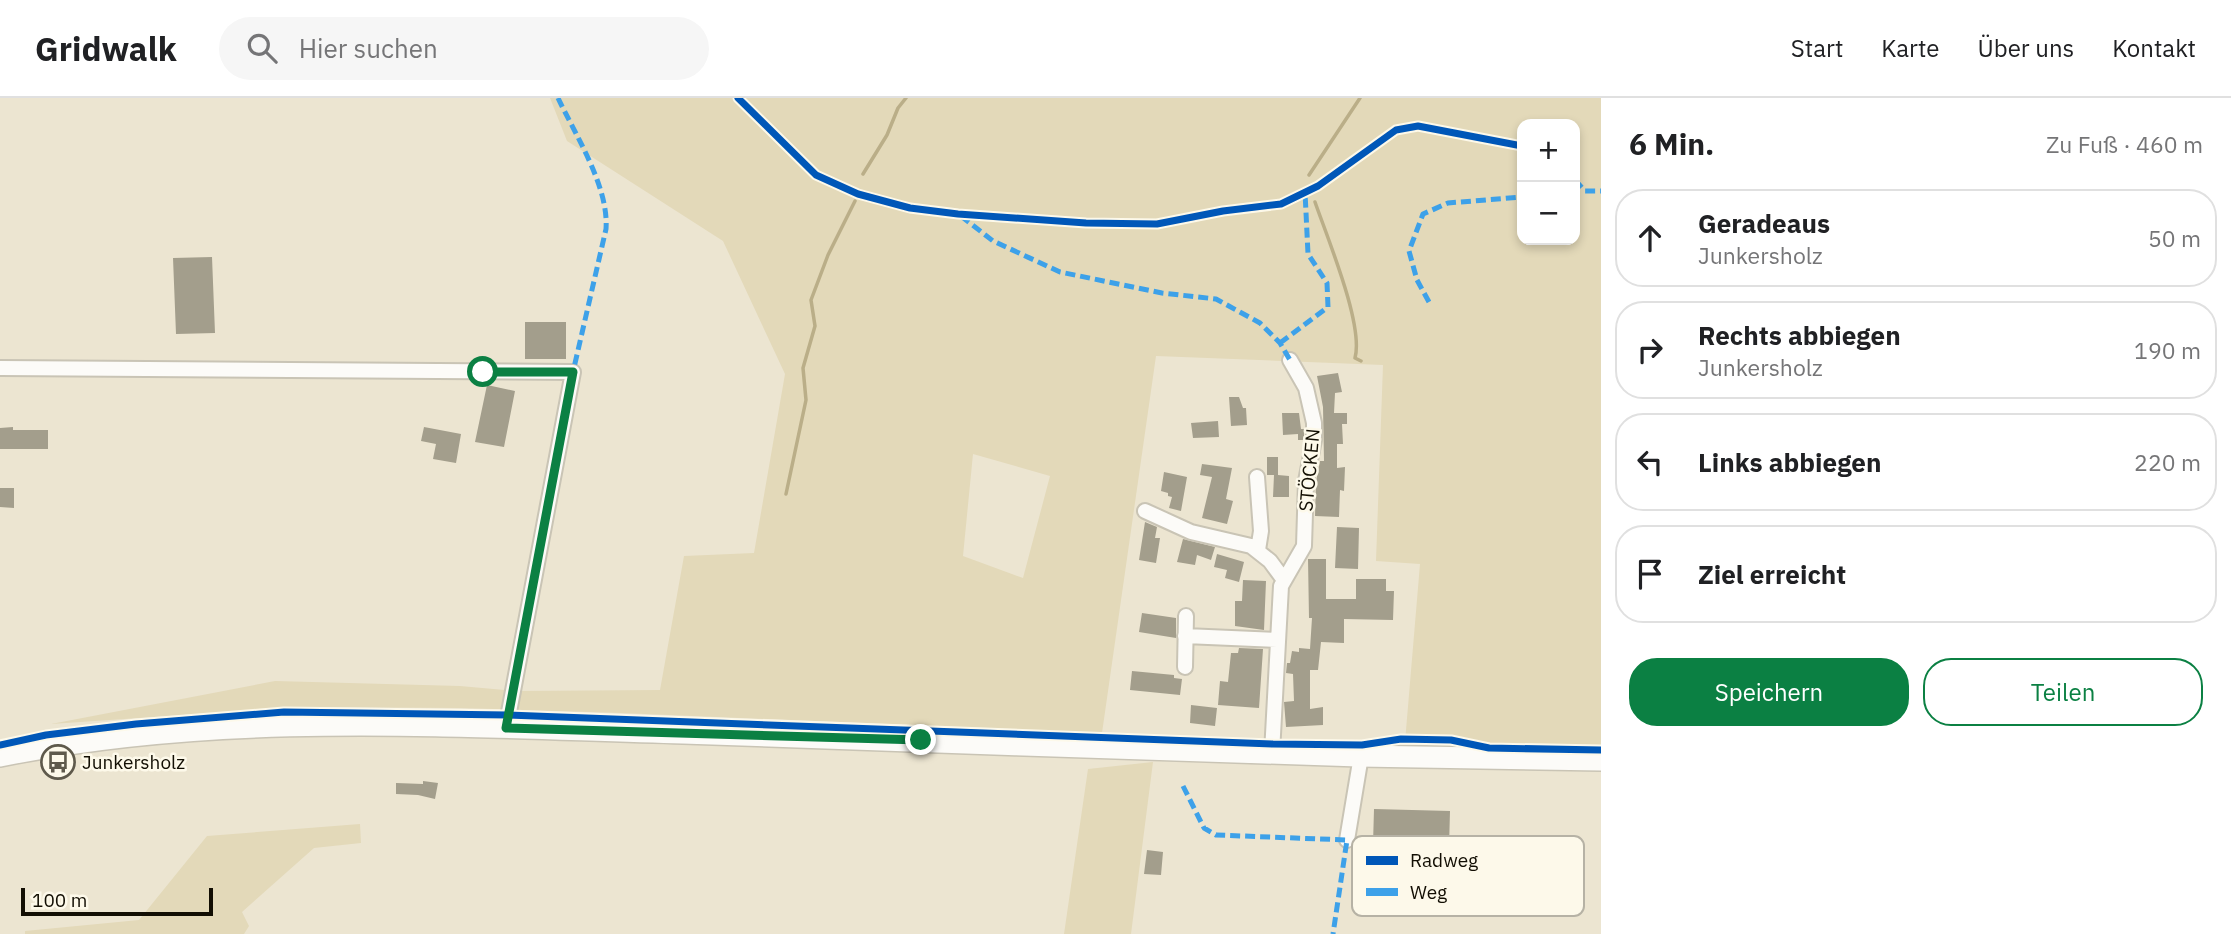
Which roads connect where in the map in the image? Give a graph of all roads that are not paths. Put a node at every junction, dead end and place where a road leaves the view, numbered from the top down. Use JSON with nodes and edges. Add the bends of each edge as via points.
{"nodes":[{"id":1,"x":1290,"y":360,"type":"dead end"},
{"id":2,"x":0,"y":368,"type":"edge"},
{"id":3,"x":1257,"y":477,"type":"dead end"},
{"id":4,"x":1145,"y":511,"type":"dead end"},
{"id":5,"x":1258,"y":550,"type":"junction"},
{"id":6,"x":1284,"y":580,"type":"junction"},
{"id":7,"x":1186,"y":616,"type":"dead end"},
{"id":8,"x":1185,"y":636,"type":"junction"},
{"id":9,"x":1277,"y":640,"type":"junction"},
{"id":10,"x":1185,"y":667,"type":"dead end"},
{"id":11,"x":506,"y":728,"type":"junction"},
{"id":12,"x":1272,"y":753,"type":"junction"},
{"id":13,"x":1361,"y":756,"type":"junction"},
{"id":14,"x":0,"y":757,"type":"edge"},
{"id":15,"x":1601,"y":760,"type":"edge"},
{"id":16,"x":1346,"y":840,"type":"dead end"}],
"edges":[{"from":1,"to":6,"type":"street","name":"STÖCKEN","via":[[1306,388],[1314,440],[1306,481],[1304,546]]},
{"from":2,"to":11,"type":"street","via":[[573,372]]},
{"from":3,"to":5,"type":"street"},
{"from":4,"to":5,"type":"street","via":[[1191,532]]},
{"from":5,"to":6,"type":"street"},
{"from":6,"to":9,"type":"street","name":"STÖCKEN"},
{"from":7,"to":8,"type":"street"},
{"from":8,"to":9,"type":"street"},
{"from":8,"to":10,"type":"street"},
{"from":9,"to":12,"type":"street","name":"STÖCKEN"},
{"from":11,"to":12,"type":"main road"},
{"from":11,"to":14,"type":"main road","via":[[329,725],[204,729],[54,745]]},
{"from":12,"to":13,"type":"main road"},
{"from":13,"to":15,"type":"main road"},
{"from":13,"to":16,"type":"street"}]}
